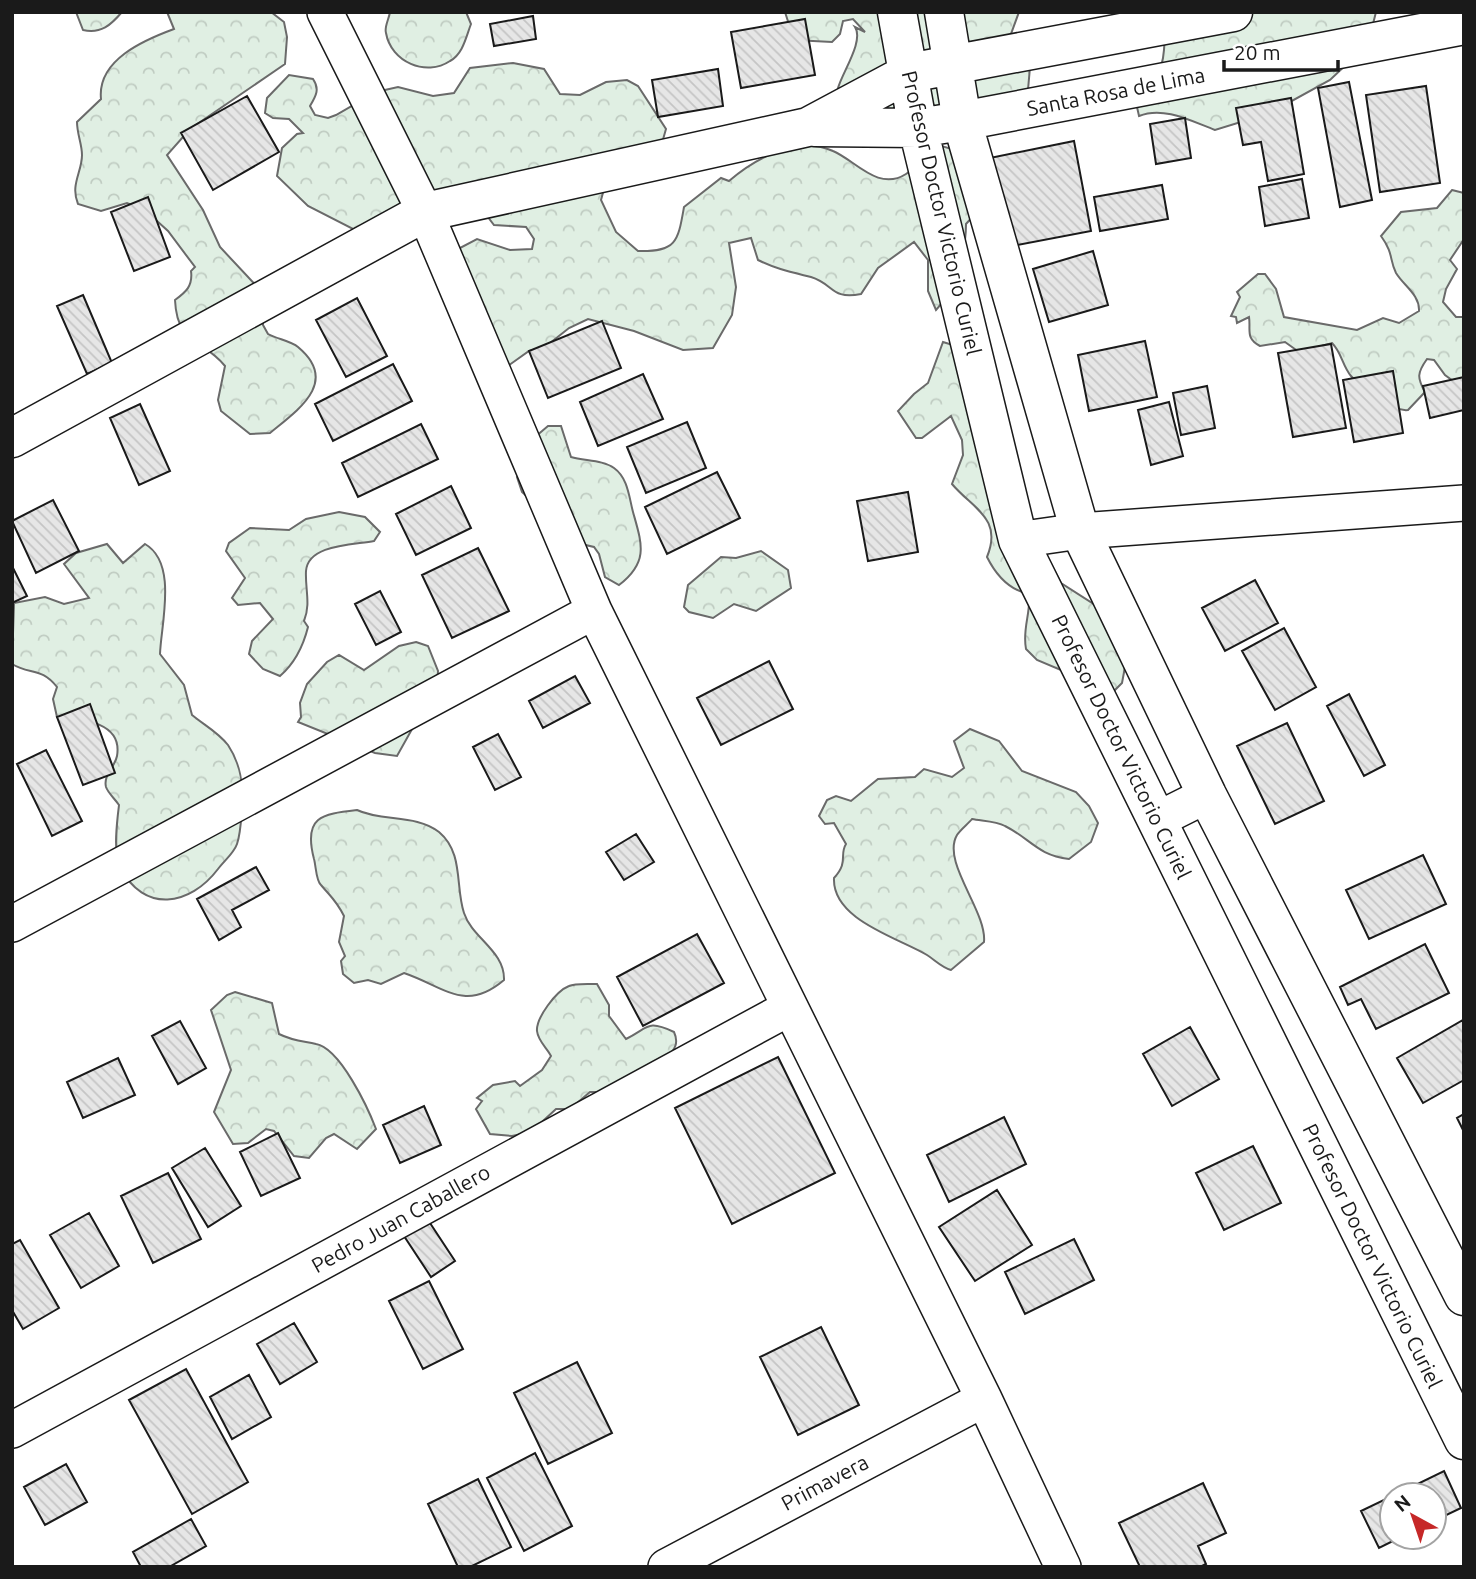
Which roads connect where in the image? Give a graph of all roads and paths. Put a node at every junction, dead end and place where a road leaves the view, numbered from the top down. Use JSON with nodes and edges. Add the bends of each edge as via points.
{"nodes":[{"id":1,"x":326,"y":12,"type":"edge"},
{"id":2,"x":897,"y":12,"type":"edge"},
{"id":3,"x":944,"y":12,"type":"edge"},
{"id":4,"x":1233,"y":12,"type":"edge"},
{"id":5,"x":1464,"y":25,"type":"edge"},
{"id":6,"x":955,"y":64,"type":"junction"},
{"id":7,"x":909,"y":73,"type":"junction"},
{"id":8,"x":962,"y":121,"type":"junction"},
{"id":9,"x":808,"y":127,"type":"junction"},
{"id":10,"x":918,"y":128,"type":"junction"},
{"id":11,"x":425,"y":212,"type":"junction"},
{"id":12,"x":12,"y":438,"type":"edge"},
{"id":13,"x":1462,"y":507,"type":"edge"},
{"id":14,"x":1080,"y":531,"type":"junction"},
{"id":15,"x":1018,"y":540,"type":"junction"},
{"id":16,"x":594,"y":611,"type":"junction"},
{"id":17,"x":1207,"y":795,"type":"junction"},
{"id":18,"x":1157,"y":820,"type":"junction"},
{"id":19,"x":12,"y":924,"type":"edge"},
{"id":20,"x":789,"y":1008,"type":"junction"},
{"id":21,"x":1464,"y":1296,"type":"edge"},
{"id":22,"x":984,"y":1399,"type":"junction"},
{"id":23,"x":12,"y":1430,"type":"edge"},
{"id":24,"x":1464,"y":1440,"type":"edge"},
{"id":25,"x":666,"y":1567,"type":"edge"},
{"id":26,"x":1063,"y":1567,"type":"edge"}],
"edges":[{"from":1,"to":11,"type":"street"},
{"from":2,"to":7,"type":"main road","name":"Profesor Doctor Victorio Curiel"},
{"from":3,"to":6,"type":"main road","name":"Profesor Doctor Victorio Curiel"},
{"from":4,"to":6,"type":"main road"},
{"from":5,"to":8,"type":"main road","name":"Santa Rosa de Lima"},
{"from":6,"to":7,"type":"main road"},
{"from":6,"to":8,"type":"main road","name":"Profesor Doctor Victorio Curiel"},
{"from":7,"to":9,"type":"main road"},
{"from":7,"to":10,"type":"main road","name":"Profesor Doctor Victorio Curiel"},
{"from":8,"to":10,"type":"main road","name":"Santa Rosa de Lima"},
{"from":8,"to":14,"type":"main road","name":"Profesor Doctor Victorio Curiel"},
{"from":9,"to":10,"type":"main road","name":"Santa Rosa de Lima"},
{"from":9,"to":11,"type":"main road"},
{"from":10,"to":15,"type":"main road","name":"Profesor Doctor Victorio Curiel"},
{"from":11,"to":12,"type":"main road"},
{"from":11,"to":16,"type":"street"},
{"from":13,"to":14,"type":"street"},
{"from":14,"to":15,"type":"street"},
{"from":14,"to":17,"type":"main road","name":"Profesor Doctor Victorio Curiel"},
{"from":15,"to":18,"type":"main road","name":"Profesor Doctor Victorio Curiel"},
{"from":16,"to":19,"type":"street"},
{"from":16,"to":20,"type":"street"},
{"from":17,"to":18,"type":"street"},
{"from":17,"to":21,"type":"main road","name":"Profesor Doctor Victorio Curiel"},
{"from":18,"to":24,"type":"main road","name":"Profesor Doctor Victorio Curiel"},
{"from":20,"to":22,"type":"street"},
{"from":20,"to":23,"type":"street","name":"Pedro Juan Caballero"},
{"from":22,"to":25,"type":"street","name":"Primavera"},
{"from":22,"to":26,"type":"street"}]}
